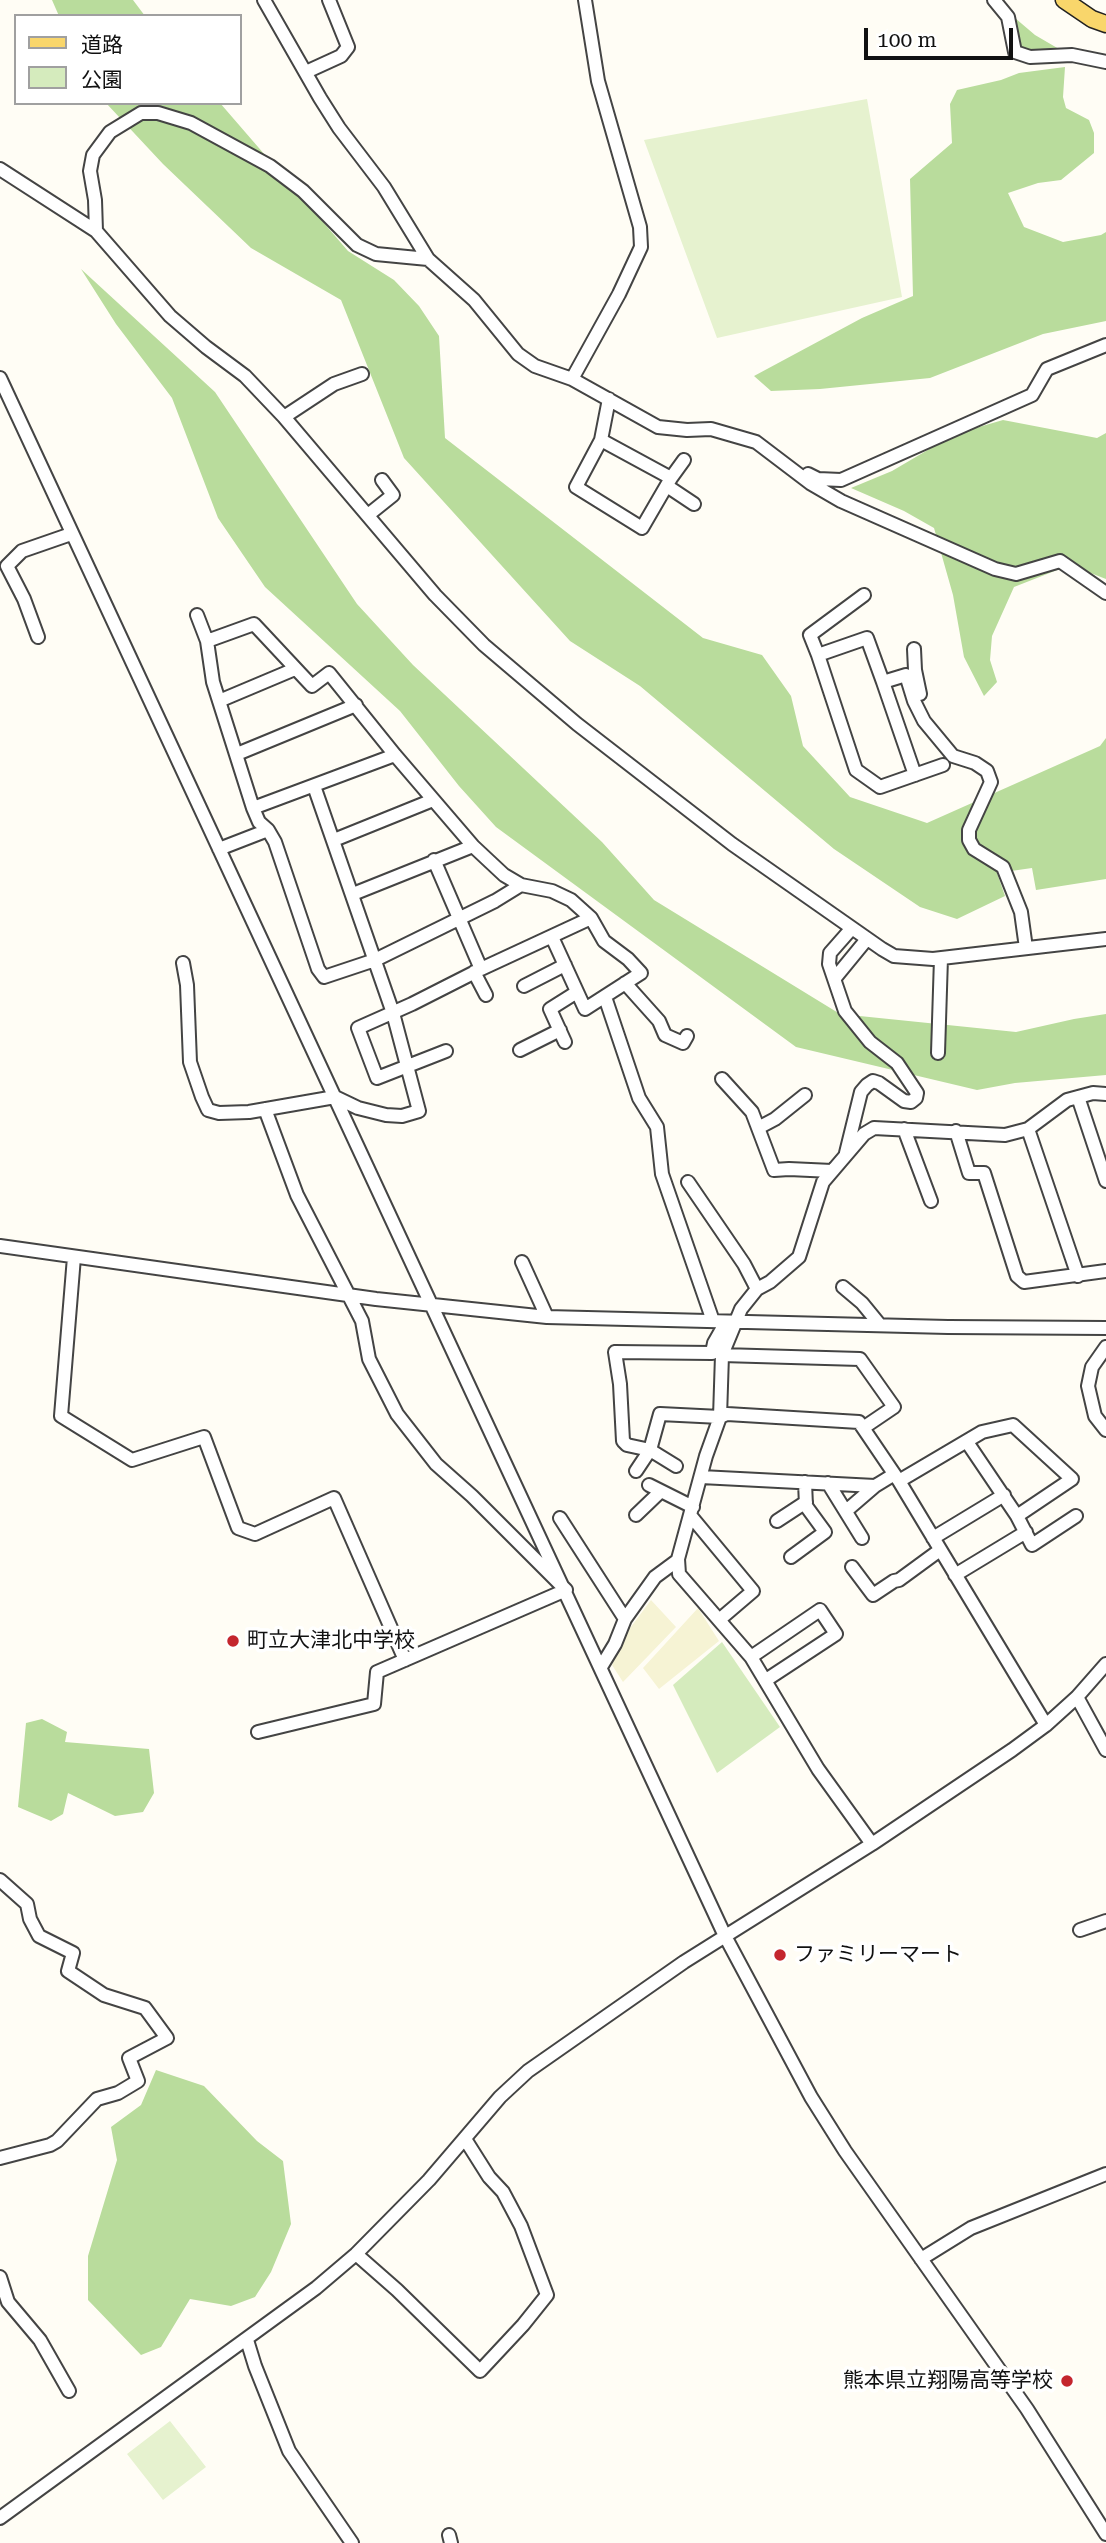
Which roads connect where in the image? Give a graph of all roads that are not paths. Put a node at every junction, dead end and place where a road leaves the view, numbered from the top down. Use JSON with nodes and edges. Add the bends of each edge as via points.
{"nodes":[{"id":1,"x":264,"y":0,"type":"edge"},
{"id":2,"x":329,"y":0,"type":"edge"},
{"id":3,"x":585,"y":0,"type":"edge"},
{"id":4,"x":994,"y":0,"type":"edge"},
{"id":5,"x":1064,"y":0,"type":"edge"},
{"id":6,"x":1106,"y":24,"type":"edge"},
{"id":7,"x":1106,"y":62,"type":"edge"},
{"id":8,"x":306,"y":72,"type":"junction"},
{"id":9,"x":0,"y":169,"type":"edge"},
{"id":10,"x":96,"y":231,"type":"junction"},
{"id":11,"x":428,"y":260,"type":"junction"},
{"id":12,"x":1106,"y":345,"type":"edge"},
{"id":13,"x":362,"y":374,"type":"dead end"},
{"id":14,"x":0,"y":378,"type":"edge"},
{"id":15,"x":572,"y":379,"type":"junction"},
{"id":16,"x":609,"y":399,"type":"junction"},
{"id":17,"x":284,"y":417,"type":"junction"},
{"id":18,"x":601,"y":440,"type":"junction"},
{"id":19,"x":684,"y":460,"type":"dead end"},
{"id":20,"x":785,"y":463,"type":"junction"},
{"id":21,"x":382,"y":480,"type":"dead end"},
{"id":22,"x":669,"y":482,"type":"junction"},
{"id":23,"x":694,"y":504,"type":"dead end"},
{"id":24,"x":368,"y":515,"type":"junction"},
{"id":25,"x":71,"y":534,"type":"junction"},
{"id":26,"x":1106,"y":593,"type":"edge"},
{"id":27,"x":864,"y":595,"type":"dead end"},
{"id":28,"x":197,"y":615,"type":"dead end"},
{"id":29,"x":38,"y":636,"type":"dead end"},
{"id":30,"x":207,"y":641,"type":"junction"},
{"id":31,"x":914,"y":649,"type":"dead end"},
{"id":32,"x":818,"y":656,"type":"junction"},
{"id":33,"x":295,"y":669,"type":"junction"},
{"id":34,"x":883,"y":682,"type":"junction"},
{"id":35,"x":219,"y":701,"type":"junction"},
{"id":36,"x":356,"y":705,"type":"junction"},
{"id":37,"x":937,"y":737,"type":"junction"},
{"id":38,"x":237,"y":754,"type":"junction"},
{"id":39,"x":395,"y":755,"type":"junction"},
{"id":40,"x":943,"y":765,"type":"dead end"},
{"id":41,"x":915,"y":775,"type":"junction"},
{"id":42,"x":314,"y":786,"type":"junction"},
{"id":43,"x":433,"y":800,"type":"junction"},
{"id":44,"x":253,"y":808,"type":"junction"},
{"id":45,"x":268,"y":830,"type":"junction"},
{"id":46,"x":334,"y":840,"type":"junction"},
{"id":47,"x":473,"y":846,"type":"junction"},
{"id":48,"x":219,"y":849,"type":"junction"},
{"id":49,"x":434,"y":860,"type":"junction"},
{"id":50,"x":522,"y":885,"type":"junction"},
{"id":51,"x":353,"y":894,"type":"junction"},
{"id":52,"x":459,"y":918,"type":"junction"},
{"id":53,"x":591,"y":918,"type":"junction"},
{"id":54,"x":852,"y":928,"type":"junction"},
{"id":55,"x":552,"y":937,"type":"junction"},
{"id":56,"x":867,"y":939,"type":"junction"},
{"id":57,"x":1106,"y":939,"type":"edge"},
{"id":58,"x":1026,"y":948,"type":"junction"},
{"id":59,"x":941,"y":958,"type":"junction"},
{"id":60,"x":375,"y":960,"type":"junction"},
{"id":61,"x":183,"y":963,"type":"dead end"},
{"id":62,"x":565,"y":965,"type":"junction"},
{"id":63,"x":478,"y":971,"type":"junction"},
{"id":64,"x":835,"y":978,"type":"junction"},
{"id":65,"x":625,"y":983,"type":"junction"},
{"id":66,"x":524,"y":986,"type":"dead end"},
{"id":67,"x":577,"y":992,"type":"junction"},
{"id":68,"x":486,"y":995,"type":"dead end"},
{"id":69,"x":605,"y":997,"type":"junction"},
{"id":70,"x":393,"y":1013,"type":"junction"},
{"id":71,"x":560,"y":1030,"type":"junction"},
{"id":72,"x":565,"y":1042,"type":"dead end"},
{"id":73,"x":683,"y":1043,"type":"dead end"},
{"id":74,"x":520,"y":1050,"type":"dead end"},
{"id":75,"x":446,"y":1051,"type":"dead end"},
{"id":76,"x":938,"y":1053,"type":"dead end"},
{"id":77,"x":408,"y":1066,"type":"junction"},
{"id":78,"x":722,"y":1079,"type":"dead end"},
{"id":79,"x":1106,"y":1094,"type":"edge"},
{"id":80,"x":805,"y":1095,"type":"dead end"},
{"id":81,"x":335,"y":1097,"type":"junction"},
{"id":82,"x":1078,"y":1097,"type":"junction"},
{"id":83,"x":265,"y":1109,"type":"junction"},
{"id":84,"x":758,"y":1128,"type":"junction"},
{"id":85,"x":904,"y":1129,"type":"junction"},
{"id":86,"x":1028,"y":1129,"type":"junction"},
{"id":87,"x":956,"y":1131,"type":"junction"},
{"id":88,"x":845,"y":1156,"type":"junction"},
{"id":89,"x":832,"y":1171,"type":"junction"},
{"id":90,"x":1106,"y":1181,"type":"edge"},
{"id":91,"x":688,"y":1182,"type":"dead end"},
{"id":92,"x":931,"y":1201,"type":"dead end"},
{"id":93,"x":0,"y":1246,"type":"edge"},
{"id":94,"x":74,"y":1257,"type":"junction"},
{"id":95,"x":522,"y":1262,"type":"dead end"},
{"id":96,"x":1106,"y":1271,"type":"edge"},
{"id":97,"x":1078,"y":1276,"type":"junction"},
{"id":98,"x":843,"y":1287,"type":"dead end"},
{"id":99,"x":757,"y":1289,"type":"junction"},
{"id":100,"x":349,"y":1295,"type":"junction"},
{"id":101,"x":432,"y":1307,"type":"junction"},
{"id":102,"x":547,"y":1317,"type":"junction"},
{"id":103,"x":725,"y":1322,"type":"junction"},
{"id":104,"x":880,"y":1325,"type":"junction"},
{"id":105,"x":1106,"y":1328,"type":"edge"},
{"id":106,"x":1106,"y":1347,"type":"edge"},
{"id":107,"x":722,"y":1355,"type":"junction"},
{"id":108,"x":720,"y":1417,"type":"junction"},
{"id":109,"x":863,"y":1427,"type":"junction"},
{"id":110,"x":1106,"y":1430,"type":"edge"},
{"id":111,"x":967,"y":1442,"type":"junction"},
{"id":112,"x":650,"y":1450,"type":"junction"},
{"id":113,"x":676,"y":1466,"type":"dead end"},
{"id":114,"x":636,"y":1471,"type":"dead end"},
{"id":115,"x":701,"y":1477,"type":"junction"},
{"id":116,"x":896,"y":1478,"type":"junction"},
{"id":117,"x":804,"y":1482,"type":"junction"},
{"id":118,"x":828,"y":1483,"type":"junction"},
{"id":119,"x":875,"y":1486,"type":"junction"},
{"id":120,"x":1004,"y":1495,"type":"junction"},
{"id":121,"x":806,"y":1502,"type":"junction"},
{"id":122,"x":691,"y":1511,"type":"junction"},
{"id":123,"x":846,"y":1511,"type":"junction"},
{"id":124,"x":636,"y":1514,"type":"dead end"},
{"id":125,"x":1017,"y":1516,"type":"junction"},
{"id":126,"x":1076,"y":1516,"type":"dead end"},
{"id":127,"x":560,"y":1518,"type":"dead end"},
{"id":128,"x":777,"y":1521,"type":"dead end"},
{"id":129,"x":1026,"y":1532,"type":"junction"},
{"id":130,"x":862,"y":1538,"type":"dead end"},
{"id":131,"x":936,"y":1544,"type":"junction"},
{"id":132,"x":791,"y":1557,"type":"dead end"},
{"id":133,"x":677,"y":1560,"type":"junction"},
{"id":134,"x":852,"y":1566,"type":"dead end"},
{"id":135,"x":956,"y":1575,"type":"junction"},
{"id":136,"x":566,"y":1590,"type":"junction"},
{"id":137,"x":625,"y":1619,"type":"junction"},
{"id":138,"x":719,"y":1620,"type":"junction"},
{"id":139,"x":751,"y":1657,"type":"junction"},
{"id":140,"x":405,"y":1660,"type":"junction"},
{"id":141,"x":1106,"y":1664,"type":"edge"},
{"id":142,"x":601,"y":1667,"type":"junction"},
{"id":143,"x":766,"y":1680,"type":"junction"},
{"id":144,"x":1077,"y":1696,"type":"junction"},
{"id":145,"x":1046,"y":1725,"type":"junction"},
{"id":146,"x":258,"y":1732,"type":"dead end"},
{"id":147,"x":1106,"y":1750,"type":"edge"},
{"id":148,"x":872,"y":1844,"type":"junction"},
{"id":149,"x":0,"y":1881,"type":"edge"},
{"id":150,"x":1106,"y":1921,"type":"edge"},
{"id":151,"x":1080,"y":1930,"type":"dead end"},
{"id":152,"x":725,"y":1936,"type":"junction"},
{"id":153,"x":465,"y":2140,"type":"junction"},
{"id":154,"x":0,"y":2158,"type":"edge"},
{"id":155,"x":1106,"y":2174,"type":"edge"},
{"id":156,"x":356,"y":2254,"type":"junction"},
{"id":157,"x":921,"y":2259,"type":"junction"},
{"id":158,"x":0,"y":2277,"type":"edge"},
{"id":159,"x":247,"y":2340,"type":"junction"},
{"id":160,"x":69,"y":2391,"type":"dead end"},
{"id":161,"x":0,"y":2518,"type":"edge"},
{"id":162,"x":1106,"y":2534,"type":"edge"},
{"id":163,"x":352,"y":2543,"type":"edge"}],
"edges":[{"from":1,"to":8,"type":"street"},
{"from":2,"to":8,"type":"street","via":[[348,47],[341,56]]},
{"from":3,"to":15,"type":"street","via":[[598,80],[640,227],[641,247]]},
{"from":4,"to":7,"type":"street","via":[[1008,17],[1015,52]]},
{"from":5,"to":6,"type":"main road"},
{"from":8,"to":11,"type":"street"},
{"from":9,"to":10,"type":"street"},
{"from":10,"to":11,"type":"street","via":[[90,171],[93,155],[110,132],[141,113],[158,113],[191,123],[270,166],[303,191],[357,245],[376,254]]},
{"from":10,"to":17,"type":"street","via":[[170,316],[245,376]]},
{"from":11,"to":15,"type":"street","via":[[474,300],[518,354],[535,366]]},
{"from":12,"to":20,"type":"street","via":[[1047,369],[1032,395],[841,480],[818,479]]},
{"from":13,"to":17,"type":"street","via":[[334,384]]},
{"from":14,"to":25,"type":"street"},
{"from":15,"to":16,"type":"street"},
{"from":16,"to":18,"type":"street"},
{"from":16,"to":20,"type":"street","via":[[658,427],[711,429],[756,442]]},
{"from":17,"to":24,"type":"street"},
{"from":18,"to":22,"type":"street"},
{"from":18,"to":22,"type":"street","via":[[576,487],[642,528]]},
{"from":19,"to":22,"type":"street"},
{"from":20,"to":26,"type":"street","via":[[841,501],[995,569],[1016,574],[1060,561]]},
{"from":21,"to":24,"type":"street","via":[[393,495]]},
{"from":22,"to":23,"type":"street"},
{"from":24,"to":54,"type":"street","via":[[484,645],[721,836]]},
{"from":25,"to":29,"type":"street","via":[[22,551],[7,566]]},
{"from":25,"to":48,"type":"street"},
{"from":27,"to":32,"type":"street","via":[[810,635]]},
{"from":28,"to":30,"type":"street"},
{"from":30,"to":33,"type":"street","via":[[254,624]]},
{"from":30,"to":35,"type":"street"},
{"from":31,"to":37,"type":"street","via":[[918,687]]},
{"from":32,"to":34,"type":"street","via":[[867,638]]},
{"from":32,"to":41,"type":"street","via":[[856,770],[880,787]]},
{"from":33,"to":35,"type":"street"},
{"from":33,"to":36,"type":"street","via":[[312,686],[329,673]]},
{"from":34,"to":37,"type":"street","via":[[906,675],[914,701]]},
{"from":34,"to":41,"type":"street"},
{"from":35,"to":38,"type":"street"},
{"from":36,"to":38,"type":"street"},
{"from":36,"to":39,"type":"street"},
{"from":37,"to":58,"type":"street","via":[[953,757],[987,771],[991,782],[969,830],[969,841],[1003,867],[1021,912]]},
{"from":38,"to":44,"type":"street"},
{"from":39,"to":42,"type":"street"},
{"from":39,"to":43,"type":"street"},
{"from":40,"to":41,"type":"street"},
{"from":42,"to":44,"type":"street"},
{"from":42,"to":46,"type":"street"},
{"from":43,"to":46,"type":"street"},
{"from":43,"to":47,"type":"street"},
{"from":44,"to":45,"type":"street"},
{"from":45,"to":48,"type":"street"},
{"from":45,"to":60,"type":"street","via":[[324,977]]},
{"from":46,"to":51,"type":"street"},
{"from":47,"to":49,"type":"street"},
{"from":47,"to":50,"type":"street"},
{"from":48,"to":81,"type":"street"},
{"from":49,"to":51,"type":"street"},
{"from":49,"to":52,"type":"street"},
{"from":50,"to":52,"type":"street"},
{"from":50,"to":53,"type":"street","via":[[571,900]]},
{"from":51,"to":60,"type":"street"},
{"from":52,"to":60,"type":"street"},
{"from":52,"to":63,"type":"street"},
{"from":53,"to":55,"type":"street"},
{"from":53,"to":65,"type":"street","via":[[604,941],[640,973]]},
{"from":54,"to":56,"type":"street"},
{"from":54,"to":64,"type":"street","via":[[830,953]]},
{"from":55,"to":62,"type":"street"},
{"from":55,"to":63,"type":"street"},
{"from":56,"to":59,"type":"street","via":[[894,956]]},
{"from":56,"to":64,"type":"street"},
{"from":57,"to":58,"type":"street"},
{"from":58,"to":59,"type":"street"},
{"from":59,"to":76,"type":"street"},
{"from":60,"to":70,"type":"street"},
{"from":61,"to":83,"type":"street","via":[[190,1062],[205,1106],[219,1113]]},
{"from":62,"to":66,"type":"street"},
{"from":62,"to":67,"type":"street"},
{"from":63,"to":68,"type":"street"},
{"from":63,"to":70,"type":"street"},
{"from":64,"to":88,"type":"street","via":[[845,1011],[870,1042],[897,1063],[916,1093],[911,1102],[904,1101],[879,1083],[867,1085],[861,1092]]},
{"from":65,"to":69,"type":"street"},
{"from":65,"to":73,"type":"street","via":[[659,1021],[665,1035]]},
{"from":67,"to":69,"type":"street","via":[[585,1009]]},
{"from":67,"to":71,"type":"street","via":[[550,1009]]},
{"from":69,"to":103,"type":"street","via":[[639,1098],[657,1127],[662,1174]]},
{"from":70,"to":77,"type":"street"},
{"from":70,"to":77,"type":"street","via":[[358,1028],[377,1078]]},
{"from":71,"to":72,"type":"street"},
{"from":71,"to":74,"type":"street"},
{"from":75,"to":77,"type":"street"},
{"from":77,"to":81,"type":"street","via":[[419,1111],[386,1115]]},
{"from":78,"to":84,"type":"street","via":[[752,1112]]},
{"from":79,"to":82,"type":"street"},
{"from":80,"to":84,"type":"street"},
{"from":81,"to":83,"type":"street"},
{"from":81,"to":101,"type":"street"},
{"from":82,"to":86,"type":"street"},
{"from":82,"to":90,"type":"street"},
{"from":83,"to":100,"type":"street","via":[[297,1195]]},
{"from":84,"to":89,"type":"street","via":[[774,1170]]},
{"from":85,"to":87,"type":"street"},
{"from":85,"to":88,"type":"street","via":[[874,1128]]},
{"from":85,"to":92,"type":"street"},
{"from":86,"to":87,"type":"street","via":[[990,1136]]},
{"from":86,"to":97,"type":"street"},
{"from":87,"to":97,"type":"street","via":[[969,1173],[984,1172],[1017,1276],[1024,1282]]},
{"from":88,"to":89,"type":"street"},
{"from":89,"to":99,"type":"street","via":[[823,1182],[799,1257]]},
{"from":91,"to":99,"type":"street"},
{"from":93,"to":94,"type":"street"},
{"from":94,"to":100,"type":"street"},
{"from":94,"to":140,"type":"street","via":[[61,1416],[132,1460],[204,1437],[238,1528],[256,1534],[334,1499]]},
{"from":95,"to":102,"type":"street"},
{"from":96,"to":97,"type":"street"},
{"from":98,"to":104,"type":"street"},
{"from":99,"to":103,"type":"street"},
{"from":100,"to":101,"type":"street"},
{"from":100,"to":136,"type":"street","via":[[362,1321],[369,1359],[397,1414],[436,1464]]},
{"from":101,"to":102,"type":"street"},
{"from":101,"to":136,"type":"street"},
{"from":102,"to":103,"type":"street"},
{"from":103,"to":104,"type":"street"},
{"from":103,"to":107,"type":"street"},
{"from":103,"to":112,"type":"street","via":[[712,1353],[615,1352],[623,1441]]},
{"from":104,"to":105,"type":"street"},
{"from":106,"to":110,"type":"street","via":[[1092,1367],[1088,1386],[1096,1416]]},
{"from":107,"to":108,"type":"street"},
{"from":107,"to":109,"type":"street","via":[[860,1359],[894,1407]]},
{"from":108,"to":109,"type":"street","via":[[859,1422]]},
{"from":108,"to":112,"type":"street","via":[[660,1414]]},
{"from":108,"to":115,"type":"street"},
{"from":109,"to":116,"type":"street"},
{"from":111,"to":116,"type":"street"},
{"from":111,"to":120,"type":"street"},
{"from":111,"to":125,"type":"street","via":[[982,1432],[1013,1425],[1072,1479]]},
{"from":112,"to":113,"type":"street"},
{"from":112,"to":114,"type":"street"},
{"from":115,"to":117,"type":"street"},
{"from":115,"to":122,"type":"street"},
{"from":116,"to":119,"type":"street"},
{"from":116,"to":131,"type":"street"},
{"from":117,"to":118,"type":"street"},
{"from":117,"to":121,"type":"street"},
{"from":118,"to":119,"type":"street"},
{"from":118,"to":123,"type":"street"},
{"from":119,"to":123,"type":"street"},
{"from":120,"to":125,"type":"street"},
{"from":120,"to":131,"type":"street"},
{"from":121,"to":128,"type":"street"},
{"from":121,"to":132,"type":"street","via":[[825,1532]]},
{"from":122,"to":124,"type":"street","via":[[655,1488]]},
{"from":122,"to":133,"type":"street"},
{"from":122,"to":138,"type":"street","via":[[753,1591]]},
{"from":123,"to":130,"type":"street"},
{"from":125,"to":129,"type":"street"},
{"from":126,"to":129,"type":"street","via":[[1032,1545]]},
{"from":127,"to":137,"type":"street"},
{"from":129,"to":135,"type":"street"},
{"from":131,"to":134,"type":"street","via":[[899,1580],[873,1595]]},
{"from":131,"to":135,"type":"street"},
{"from":133,"to":137,"type":"street","via":[[654,1577]]},
{"from":133,"to":138,"type":"street","via":[[679,1574]]},
{"from":135,"to":145,"type":"street"},
{"from":136,"to":140,"type":"street"},
{"from":136,"to":142,"type":"street"},
{"from":137,"to":142,"type":"street"},
{"from":138,"to":139,"type":"street"},
{"from":139,"to":143,"type":"street"},
{"from":139,"to":143,"type":"street","via":[[820,1609],[836,1634]]},
{"from":140,"to":146,"type":"street","via":[[377,1672],[374,1704]]},
{"from":141,"to":144,"type":"street"},
{"from":142,"to":152,"type":"street"},
{"from":143,"to":148,"type":"street","via":[[818,1769]]},
{"from":144,"to":145,"type":"street"},
{"from":144,"to":147,"type":"street"},
{"from":145,"to":148,"type":"street"},
{"from":148,"to":152,"type":"street"},
{"from":149,"to":154,"type":"street","via":[[27,1904],[39,1936],[73,1953],[68,1971],[104,1995],[145,2008],[167,2038],[129,2059],[138,2081],[97,2099],[57,2141]]},
{"from":150,"to":151,"type":"street"},
{"from":152,"to":153,"type":"street","via":[[536,2064],[500,2097]]},
{"from":152,"to":157,"type":"street","via":[[811,2097]]},
{"from":153,"to":156,"type":"street"},
{"from":153,"to":156,"type":"street","via":[[521,2226],[547,2295],[480,2371]]},
{"from":155,"to":157,"type":"street","via":[[971,2228]]},
{"from":156,"to":159,"type":"street"},
{"from":157,"to":162,"type":"street","via":[[1027,2409]]},
{"from":158,"to":160,"type":"street","via":[[8,2302],[40,2340]]},
{"from":159,"to":161,"type":"street"},
{"from":159,"to":163,"type":"street","via":[[289,2451]]}]}
